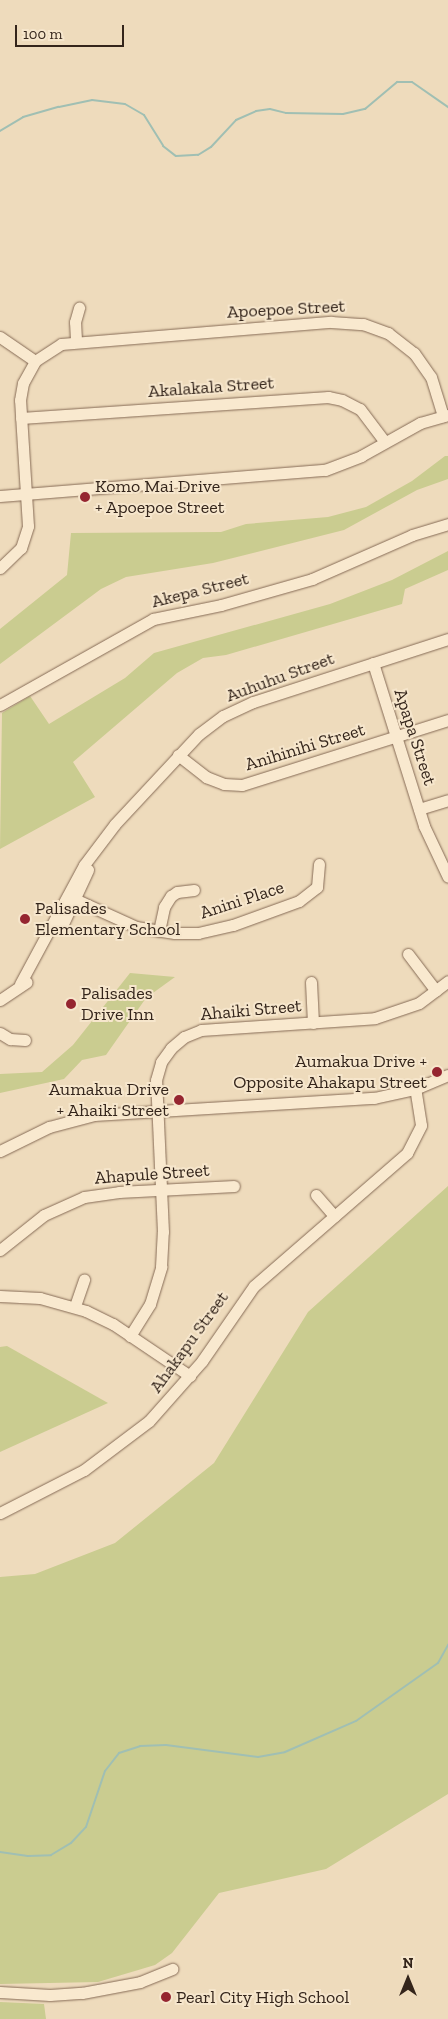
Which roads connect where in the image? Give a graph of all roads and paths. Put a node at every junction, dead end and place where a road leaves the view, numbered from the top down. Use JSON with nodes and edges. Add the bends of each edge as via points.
{"nodes":[{"id":1,"x":79,"y":308,"type":"dead end"},
{"id":2,"x":184,"y":320,"type":"dead end"},
{"id":3,"x":394,"y":322,"type":"dead end"},
{"id":4,"x":184,"y":332,"type":"junction"},
{"id":5,"x":388,"y":333,"type":"junction"},
{"id":6,"x":0,"y":337,"type":"edge"},
{"id":7,"x":76,"y":340,"type":"junction"},
{"id":8,"x":35,"y":360,"type":"junction"},
{"id":9,"x":445,"y":415,"type":"edge"},
{"id":10,"x":21,"y":418,"type":"junction"},
{"id":11,"x":385,"y":442,"type":"junction"},
{"id":12,"x":27,"y":494,"type":"junction"},
{"id":13,"x":0,"y":496,"type":"edge"},
{"id":14,"x":448,"y":524,"type":"edge"},
{"id":15,"x":0,"y":568,"type":"edge"},
{"id":16,"x":448,"y":639,"type":"edge"},
{"id":17,"x":373,"y":663,"type":"junction"},
{"id":18,"x":0,"y":705,"type":"edge"},
{"id":19,"x":448,"y":720,"type":"edge"},
{"id":20,"x":396,"y":737,"type":"junction"},
{"id":21,"x":178,"y":754,"type":"junction"},
{"id":22,"x":448,"y":800,"type":"edge"},
{"id":23,"x":419,"y":809,"type":"junction"},
{"id":24,"x":319,"y":864,"type":"dead end"},
{"id":25,"x":448,"y":877,"type":"edge"},
{"id":26,"x":194,"y":890,"type":"dead end"},
{"id":27,"x":71,"y":898,"type":"junction"},
{"id":28,"x":159,"y":931,"type":"junction"},
{"id":29,"x":408,"y":954,"type":"dead end"},
{"id":30,"x":448,"y":981,"type":"edge"},
{"id":31,"x":311,"y":982,"type":"dead end"},
{"id":32,"x":436,"y":991,"type":"junction"},
{"id":33,"x":0,"y":1000,"type":"edge"},
{"id":34,"x":314,"y":1023,"type":"junction"},
{"id":35,"x":0,"y":1032,"type":"edge"},
{"id":36,"x":25,"y":1040,"type":"dead end"},
{"id":37,"x":448,"y":1074,"type":"edge"},
{"id":38,"x":415,"y":1089,"type":"junction"},
{"id":39,"x":156,"y":1111,"type":"junction"},
{"id":40,"x":0,"y":1151,"type":"edge"},
{"id":41,"x":234,"y":1186,"type":"dead end"},
{"id":42,"x":161,"y":1190,"type":"junction"},
{"id":43,"x":316,"y":1195,"type":"dead end"},
{"id":44,"x":334,"y":1216,"type":"junction"},
{"id":45,"x":0,"y":1250,"type":"edge"},
{"id":46,"x":245,"y":1277,"type":"dead end"},
{"id":47,"x":84,"y":1280,"type":"dead end"},
{"id":48,"x":254,"y":1286,"type":"junction"},
{"id":49,"x":0,"y":1296,"type":"edge"},
{"id":50,"x":75,"y":1306,"type":"junction"},
{"id":51,"x":130,"y":1336,"type":"junction"},
{"id":52,"x":190,"y":1376,"type":"junction"},
{"id":53,"x":0,"y":1513,"type":"edge"},
{"id":54,"x":173,"y":1969,"type":"dead end"},
{"id":55,"x":0,"y":1992,"type":"edge"}],
"edges":[{"from":1,"to":7,"type":"street","via":[[75,322]]},
{"from":2,"to":4,"type":"street"},
{"from":3,"to":5,"type":"street"},
{"from":4,"to":5,"type":"street","name":"Apoepoe Street","via":[[344,321]]},
{"from":4,"to":7,"type":"street","name":"Apoepoe Street"},
{"from":5,"to":9,"type":"street","name":"Apoepoe Street","via":[[406,345],[426,368]]},
{"from":6,"to":8,"type":"street"},
{"from":7,"to":8,"type":"street","name":"Apoepoe Street","via":[[54,346]]},
{"from":8,"to":10,"type":"street","name":"Apoepoe Street","via":[[21,390]]},
{"from":9,"to":11,"type":"street","via":[[420,423]]},
{"from":10,"to":11,"type":"street","name":"Akalakala Street","via":[[328,397],[360,409]]},
{"from":10,"to":12,"type":"street","name":"Apoepoe Street"},
{"from":11,"to":12,"type":"street","via":[[348,462],[300,474]]},
{"from":12,"to":13,"type":"street"},
{"from":12,"to":15,"type":"street","name":"Apoepoe Street","via":[[28,519],[24,541],[15,555]]},
{"from":14,"to":18,"type":"street","name":"Akepa Street","via":[[412,535],[312,579],[221,605],[153,618]]},
{"from":16,"to":17,"type":"street","name":"Auhuhu Street"},
{"from":17,"to":20,"type":"street","name":"Apapa Street"},
{"from":17,"to":21,"type":"street","name":"Auhuhu Street","via":[[241,707],[212,723]]},
{"from":19,"to":20,"type":"street","name":"Anihinihi Street"},
{"from":20,"to":21,"type":"street","name":"Anihinihi Street","via":[[242,785],[224,784],[206,777]]},
{"from":20,"to":23,"type":"street","name":"Apapa Street"},
{"from":21,"to":27,"type":"street","name":"Auhuhu Street","via":[[115,824],[92,857]]},
{"from":22,"to":23,"type":"street"},
{"from":23,"to":25,"type":"street","name":"Apapa Street"},
{"from":24,"to":28,"type":"street","name":"Anini Place","via":[[317,887],[298,901],[215,930],[185,934]]},
{"from":26,"to":28,"type":"street","via":[[171,896],[164,907]]},
{"from":27,"to":28,"type":"street","name":"Anini Place","via":[[125,923]]},
{"from":27,"to":33,"type":"street","name":"Auhuhu Street","via":[[20,984]]},
{"from":29,"to":32,"type":"street"},
{"from":30,"to":32,"type":"street","name":"Ahaiki Street"},
{"from":31,"to":34,"type":"street"},
{"from":32,"to":34,"type":"street","name":"Ahaiki Street","via":[[419,1003],[388,1015]]},
{"from":34,"to":39,"type":"street","name":"Ahaiki Street","via":[[213,1028],[184,1037],[171,1048],[158,1070]]},
{"from":35,"to":36,"type":"street","via":[[10,1039]]},
{"from":37,"to":38,"type":"street"},
{"from":38,"to":39,"type":"street","via":[[361,1100]]},
{"from":38,"to":44,"type":"street","name":"Ahakapu Street","via":[[422,1117],[414,1144]]},
{"from":39,"to":40,"type":"street","via":[[72,1120],[34,1133]]},
{"from":39,"to":42,"type":"street","name":"Ahaiki Street"},
{"from":41,"to":42,"type":"street","name":"Ahapule Street"},
{"from":42,"to":45,"type":"street","name":"Ahapule Street","via":[[104,1193],[74,1201],[37,1219]]},
{"from":42,"to":51,"type":"street","name":"Ahaiki Street","via":[[161,1267],[150,1304]]},
{"from":43,"to":44,"type":"street"},
{"from":44,"to":48,"type":"street","name":"Ahakapu Street"},
{"from":46,"to":48,"type":"street","name":"Ahakapu Street"},
{"from":47,"to":50,"type":"street"},
{"from":48,"to":52,"type":"street","name":"Ahakapu Street"},
{"from":49,"to":50,"type":"street","via":[[40,1298]]},
{"from":50,"to":51,"type":"street"},
{"from":51,"to":52,"type":"street"},
{"from":52,"to":53,"type":"street","name":"Ahakapu Street","via":[[149,1421],[118,1447],[84,1470]]},
{"from":54,"to":55,"type":"street","via":[[140,1982],[82,1993]]}]}
